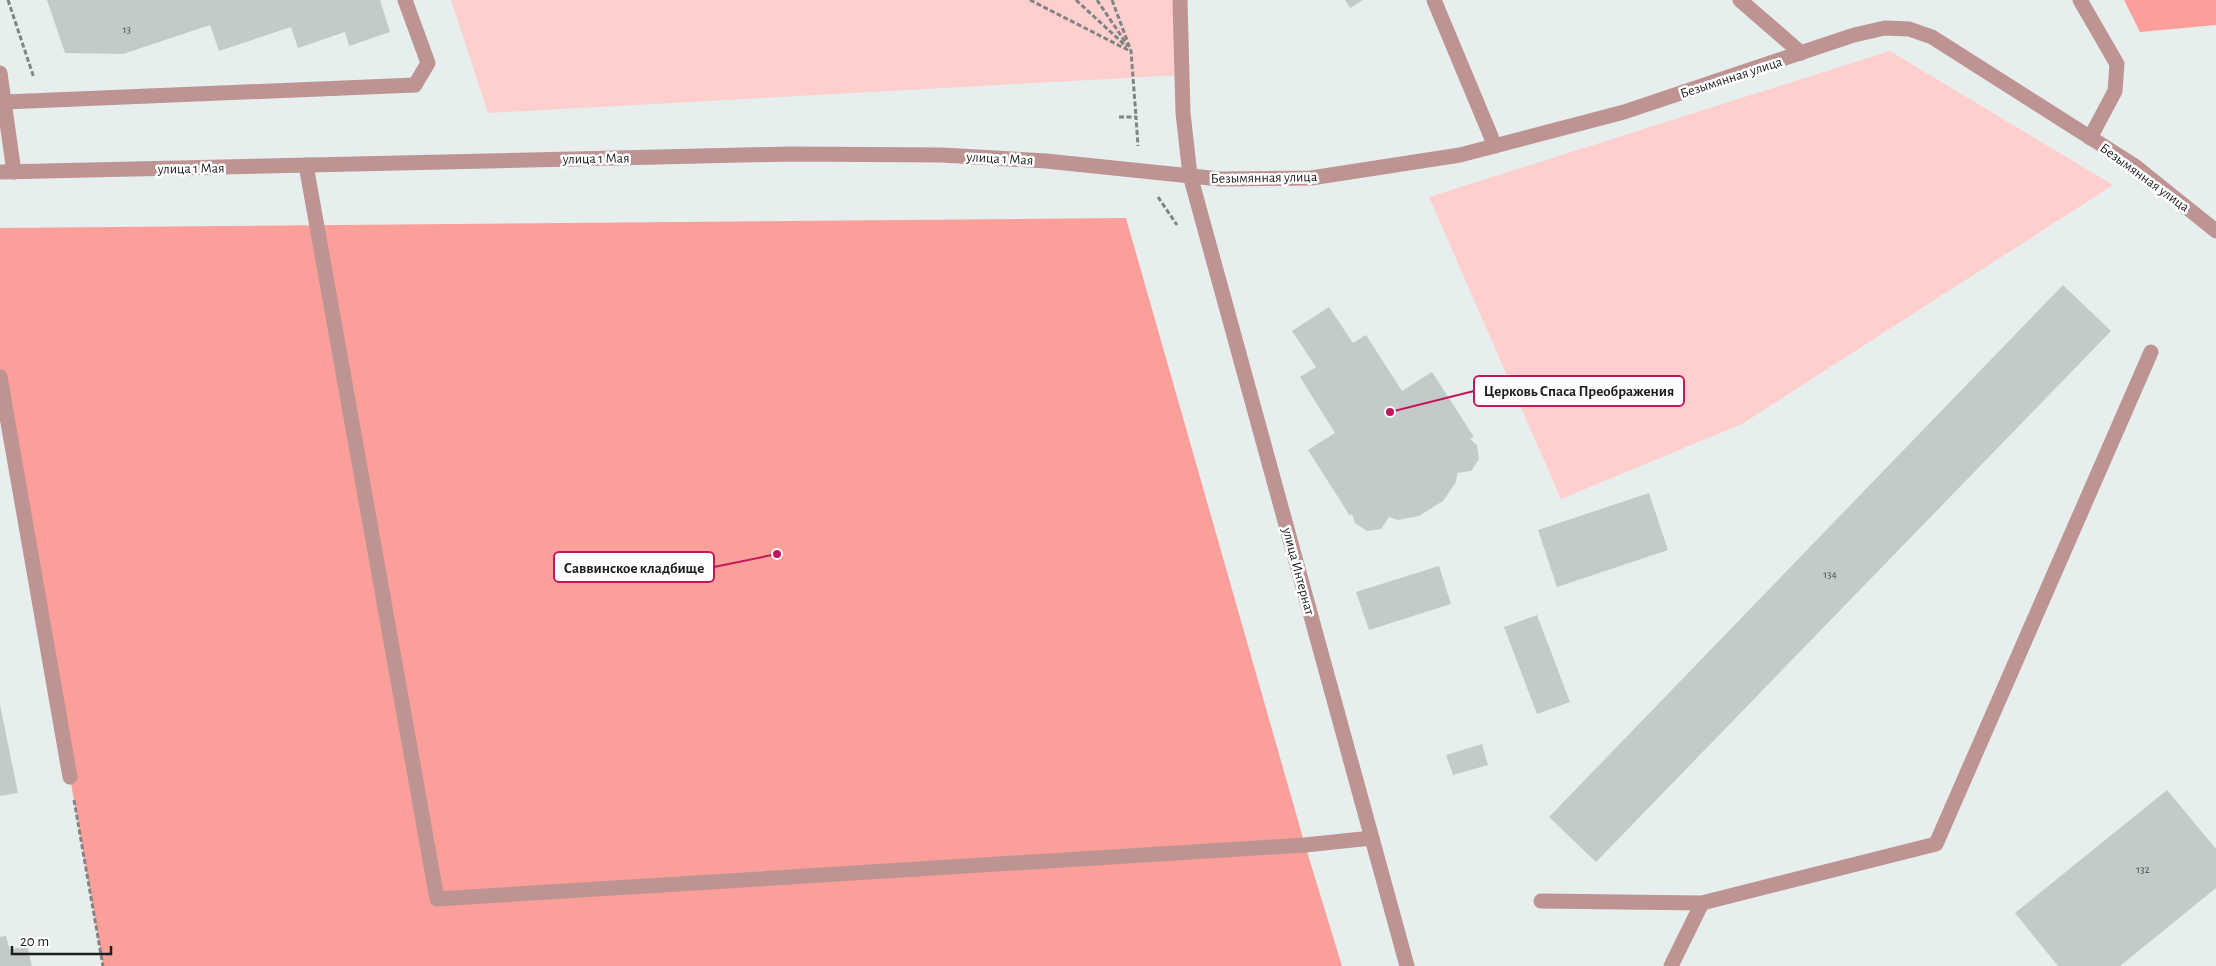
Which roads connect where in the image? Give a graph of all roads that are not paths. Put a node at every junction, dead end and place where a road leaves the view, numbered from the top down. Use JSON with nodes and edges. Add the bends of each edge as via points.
{"nodes":[{"id":1,"x":405,"y":0,"type":"edge"},
{"id":2,"x":1180,"y":0,"type":"edge"},
{"id":3,"x":1434,"y":0,"type":"edge"},
{"id":4,"x":1740,"y":0,"type":"edge"},
{"id":5,"x":2080,"y":0,"type":"edge"},
{"id":6,"x":1801,"y":53,"type":"junction"},
{"id":7,"x":0,"y":73,"type":"edge"},
{"id":8,"x":5,"y":102,"type":"junction"},
{"id":9,"x":2090,"y":138,"type":"junction"},
{"id":10,"x":1494,"y":146,"type":"junction"},
{"id":11,"x":306,"y":165,"type":"junction"},
{"id":12,"x":7,"y":172,"type":"edge"},
{"id":13,"x":1190,"y":176,"type":"junction"},
{"id":14,"x":2216,"y":231,"type":"edge"},
{"id":15,"x":2151,"y":352,"type":"dead end"},
{"id":16,"x":0,"y":377,"type":"edge"},
{"id":17,"x":70,"y":777,"type":"road end"},
{"id":18,"x":1372,"y":838,"type":"junction"},
{"id":19,"x":1541,"y":901,"type":"dead end"},
{"id":20,"x":1702,"y":903,"type":"junction"},
{"id":21,"x":1407,"y":966,"type":"edge"},
{"id":22,"x":1670,"y":966,"type":"edge"}],
"edges":[{"from":1,"to":8,"type":"street","via":[[428,64],[415,85]]},
{"from":2,"to":13,"type":"street","name":"улица Интернат","via":[[1183,113]]},
{"from":3,"to":10,"type":"street"},
{"from":4,"to":6,"type":"street"},
{"from":5,"to":9,"type":"street","via":[[2117,64],[2116,91]]},
{"from":6,"to":9,"type":"street","name":"Безымянная улица","via":[[1854,35],[1909,29],[1932,37]]},
{"from":6,"to":10,"type":"street","name":"Безымянная улица","via":[[1624,112]]},
{"from":7,"to":8,"type":"street"},
{"from":8,"to":12,"type":"street"},
{"from":9,"to":14,"type":"street","name":"Безымянная улица","via":[[2135,166]]},
{"from":10,"to":13,"type":"street","name":"Безымянная улица","via":[[1460,155],[1311,178],[1220,179]]},
{"from":11,"to":12,"type":"street","name":"улица 1 Мая"},
{"from":11,"to":13,"type":"street","name":"улица 1 Мая","via":[[790,154],[942,155],[1046,161]]},
{"from":11,"to":18,"type":"street","via":[[437,899],[1305,845]]},
{"from":13,"to":18,"type":"street","name":"улица Интернат"},
{"from":15,"to":20,"type":"street","via":[[1936,844]]},
{"from":16,"to":17,"type":"street"},
{"from":18,"to":21,"type":"street","name":"улица Интернат"},
{"from":19,"to":20,"type":"street"},
{"from":20,"to":22,"type":"street"}]}
